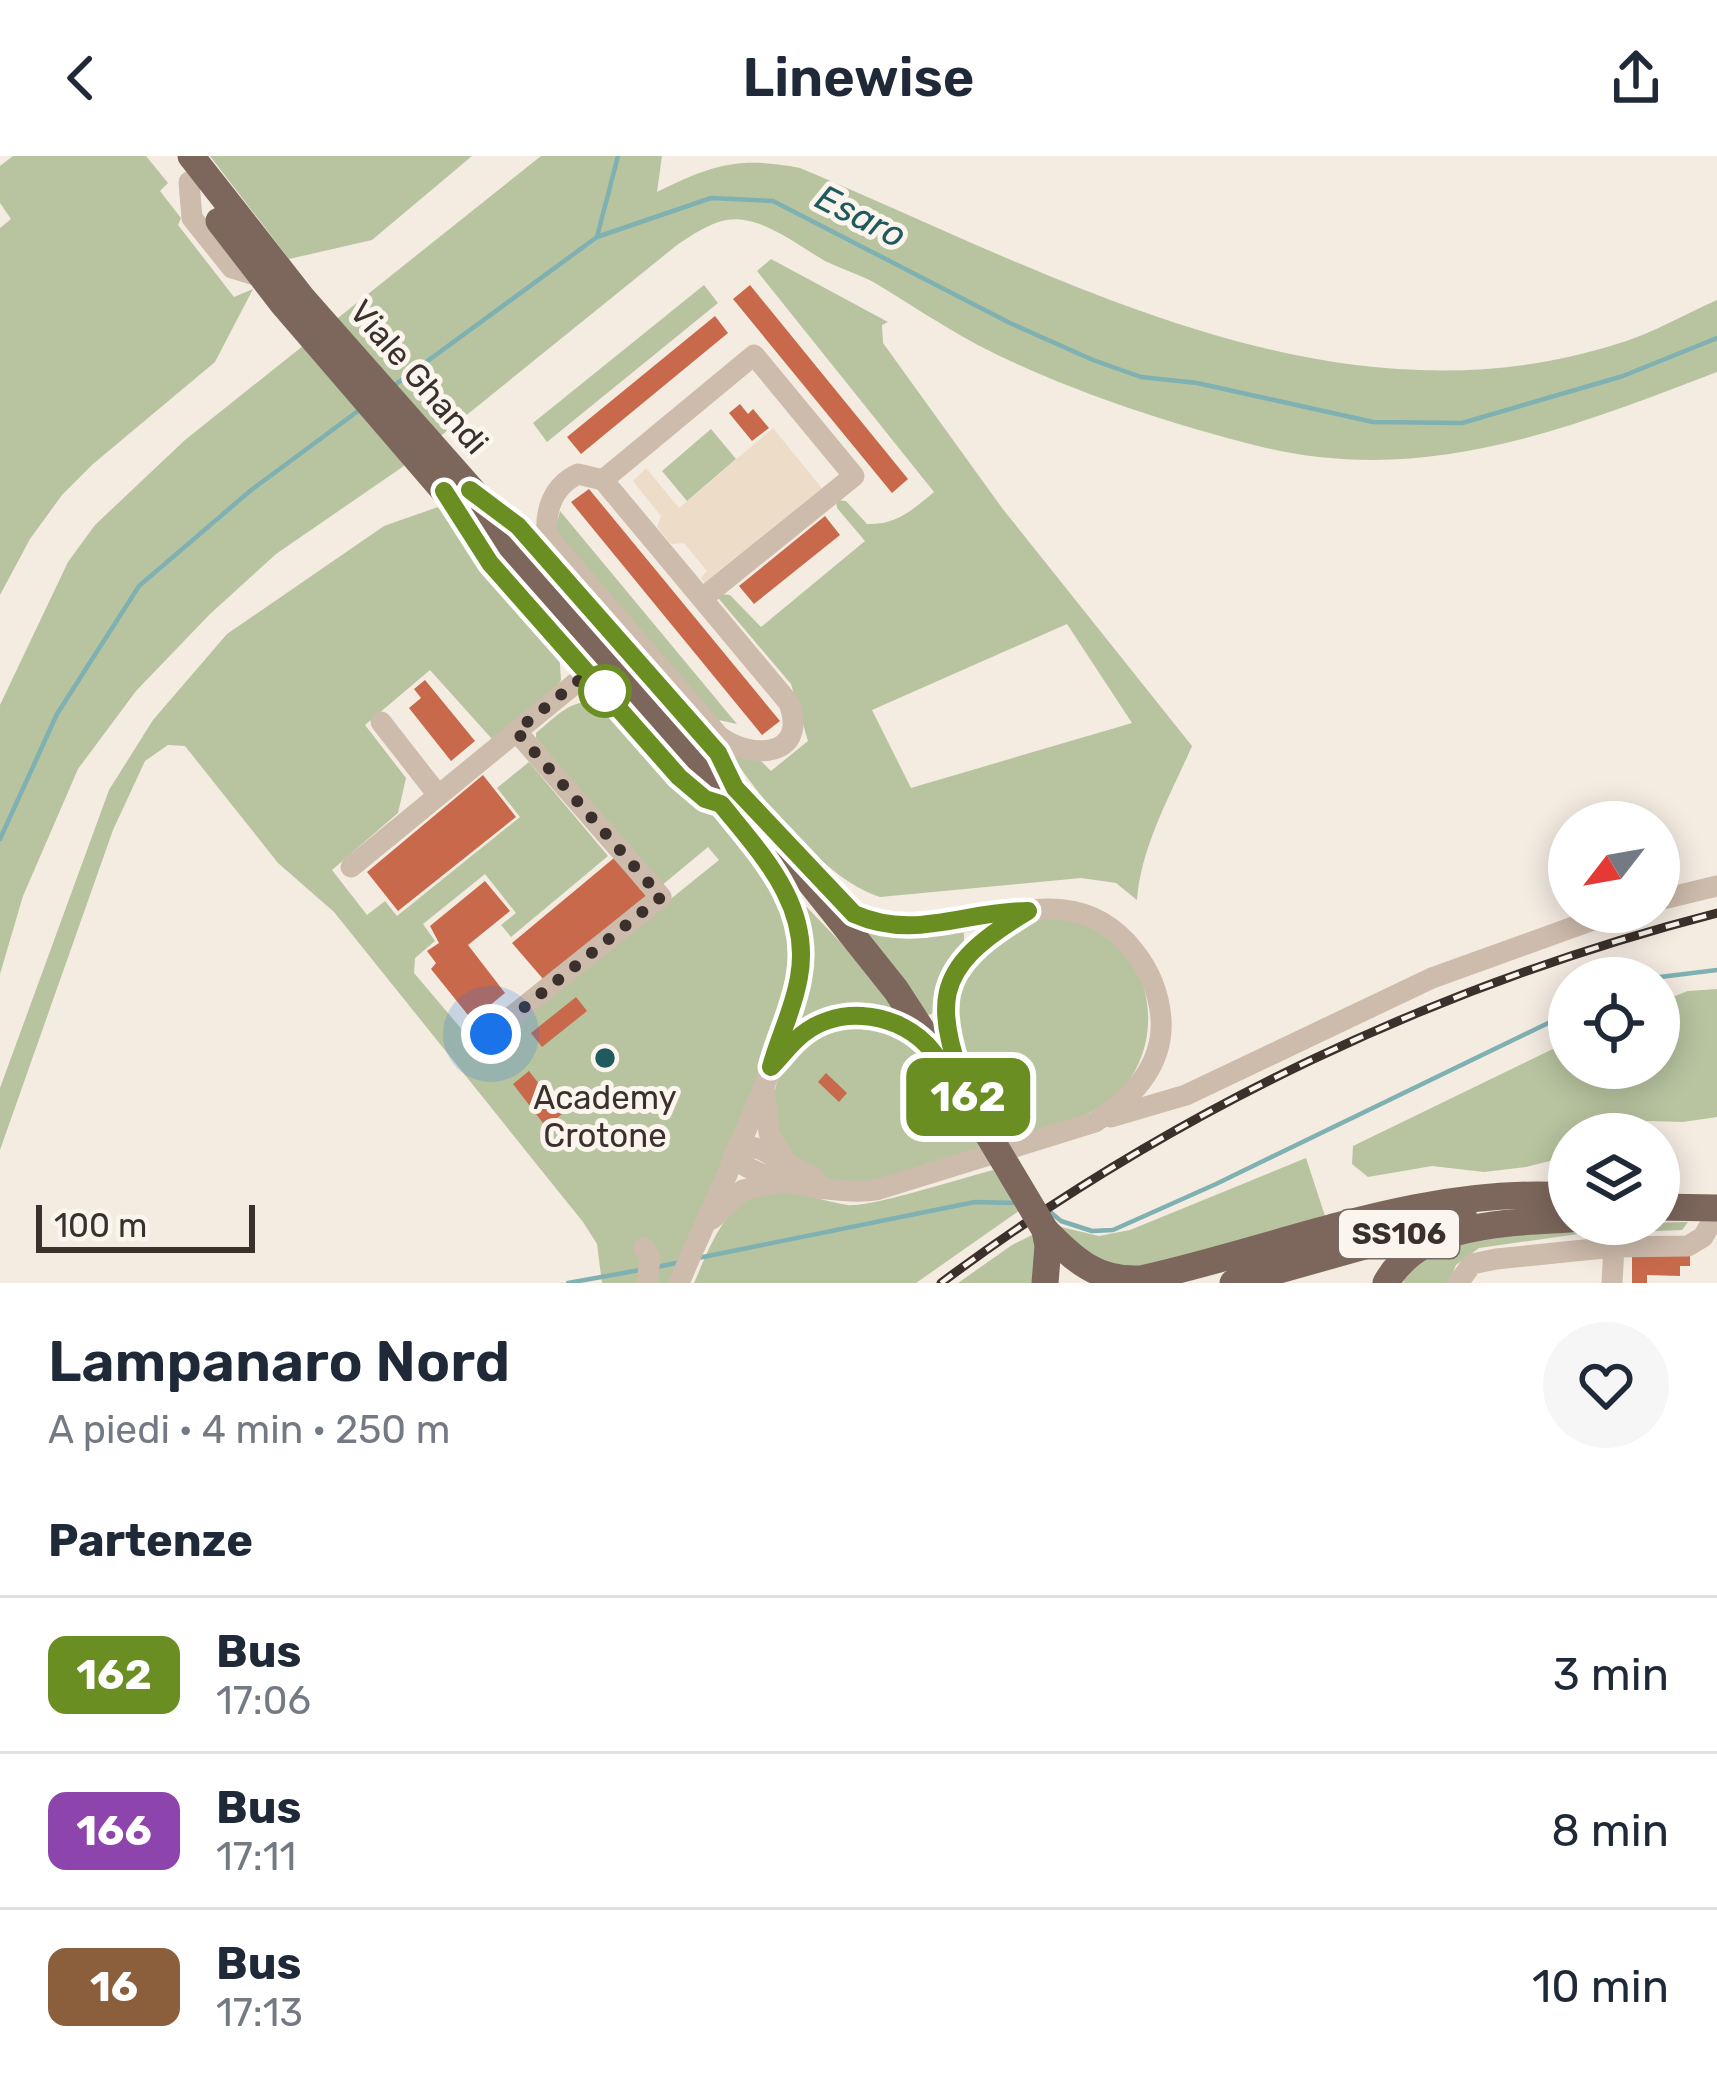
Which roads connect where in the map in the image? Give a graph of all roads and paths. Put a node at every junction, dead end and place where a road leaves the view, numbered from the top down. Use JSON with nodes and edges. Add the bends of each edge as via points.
{"nodes":[{"id":1,"x":168,"y":156,"type":"edge"},
{"id":2,"x":190,"y":169,"type":"edge"},
{"id":3,"x":603,"y":480,"type":"junction"},
{"id":4,"x":457,"y":490,"type":"junction"},
{"id":5,"x":704,"y":597,"type":"junction"},
{"id":6,"x":617,"y":630,"type":"junction"},
{"id":7,"x":588,"y":673,"type":"junction"},
{"id":8,"x":381,"y":722,"type":"dead end"},
{"id":9,"x":516,"y":731,"type":"junction"},
{"id":10,"x":438,"y":795,"type":"junction"},
{"id":11,"x":728,"y":796,"type":"junction"},
{"id":12,"x":351,"y":867,"type":"dead end"},
{"id":13,"x":1717,"y":886,"type":"edge"},
{"id":14,"x":1680,"y":895,"type":"edge"},
{"id":15,"x":1028,"y":911,"type":"junction"},
{"id":16,"x":1557,"y":933,"type":"edge"},
{"id":17,"x":491,"y":1034,"type":"dead end"},
{"id":18,"x":768,"y":1074,"type":"junction"},
{"id":19,"x":971,"y":1106,"type":"junction"},
{"id":20,"x":1095,"y":1122,"type":"junction"},
{"id":21,"x":736,"y":1149,"type":"junction"},
{"id":22,"x":791,"y":1173,"type":"junction"},
{"id":23,"x":1548,"y":1196,"type":"edge"},
{"id":24,"x":1548,"y":1208,"type":"edge"},
{"id":25,"x":1680,"y":1208,"type":"edge"},
{"id":26,"x":1717,"y":1210,"type":"edge"},
{"id":27,"x":1548,"y":1221,"type":"edge"},
{"id":28,"x":1045,"y":1230,"type":"junction"},
{"id":29,"x":700,"y":1233,"type":"junction"},
{"id":30,"x":1614,"y":1247,"type":"junction"},
{"id":31,"x":680,"y":1280,"type":"edge"},
{"id":32,"x":1046,"y":1283,"type":"edge"},
{"id":33,"x":1076,"y":1283,"type":"edge"},
{"id":34,"x":1233,"y":1283,"type":"edge"},
{"id":35,"x":1386,"y":1283,"type":"edge"},
{"id":36,"x":1458,"y":1283,"type":"edge"},
{"id":37,"x":1612,"y":1283,"type":"edge"}],
"edges":[{"from":1,"to":2,"type":"main road","name":"Viale Ghandi"},
{"from":2,"to":4,"type":"main road","name":"Viale Ghandi"},
{"from":2,"to":4,"type":"main road","name":"Viale Ghandi","via":[[262,277]]},
{"from":3,"to":5,"type":"street"},
{"from":3,"to":5,"type":"street","via":[[754,355],[854,476]]},
{"from":3,"to":6,"type":"street","via":[[578,474],[564,482],[550,502],[547,536]]},
{"from":4,"to":6,"type":"street","via":[[518,526]]},
{"from":4,"to":7,"type":"street","via":[[490,563]]},
{"from":4,"to":11,"type":"main road","name":"Viale Ghandi"},
{"from":5,"to":6,"type":"street","via":[[789,703],[793,730],[777,748],[749,751],[718,736]]},
{"from":6,"to":11,"type":"street","via":[[718,753]]},
{"from":7,"to":9,"type":"street"},
{"from":7,"to":11,"type":"street","via":[[679,777],[705,799]]},
{"from":8,"to":10,"type":"street"},
{"from":9,"to":10,"type":"street"},
{"from":9,"to":17,"type":"street","via":[[661,897]]},
{"from":10,"to":12,"type":"street"},
{"from":11,"to":15,"type":"street","via":[[854,914],[877,924],[928,926]]},
{"from":11,"to":18,"type":"street","via":[[783,884],[799,926],[800,976]]},
{"from":11,"to":19,"type":"main road","name":"Viale Ghandi","via":[[855,941]]},
{"from":13,"to":14,"type":"street"},
{"from":15,"to":19,"type":"street","via":[[971,949],[947,991],[945,1025]]},
{"from":15,"to":20,"type":"street","via":[[1092,918],[1126,940],[1150,974],[1162,1024],[1152,1064],[1122,1105]]},
{"from":16,"to":20,"type":"street","via":[[1432,978],[1186,1095]]},
{"from":18,"to":19,"type":"street","via":[[818,1026],[875,1016],[926,1045]]},
{"from":18,"to":21,"type":"street"},
{"from":18,"to":22,"type":"street","via":[[769,1133]]},
{"from":19,"to":28,"type":"main road","name":"Viale Ghandi","bridge":true},
{"from":20,"to":22,"type":"street","via":[[853,1194]]},
{"from":21,"to":22,"type":"street","via":[[760,1149]]},
{"from":21,"to":29,"type":"street"},
{"from":22,"to":29,"type":"street","via":[[743,1190]]},
{"from":23,"to":28,"type":"main road","via":[[1403,1210],[1141,1279],[1098,1275]]},
{"from":24,"to":34,"type":"main road","number":"SS106","via":[[1441,1223]]},
{"from":25,"to":26,"type":"main road"},
{"from":26,"to":30,"type":"street","via":[[1703,1237],[1688,1246]]},
{"from":27,"to":35,"type":"main road","via":[[1434,1240]]},
{"from":28,"to":32,"type":"main road"},
{"from":28,"to":33,"type":"main road","name":"Viale Ghandi"},
{"from":29,"to":31,"type":"street"},
{"from":30,"to":36,"type":"street","via":[[1472,1264]]},
{"from":30,"to":37,"type":"street"}]}
